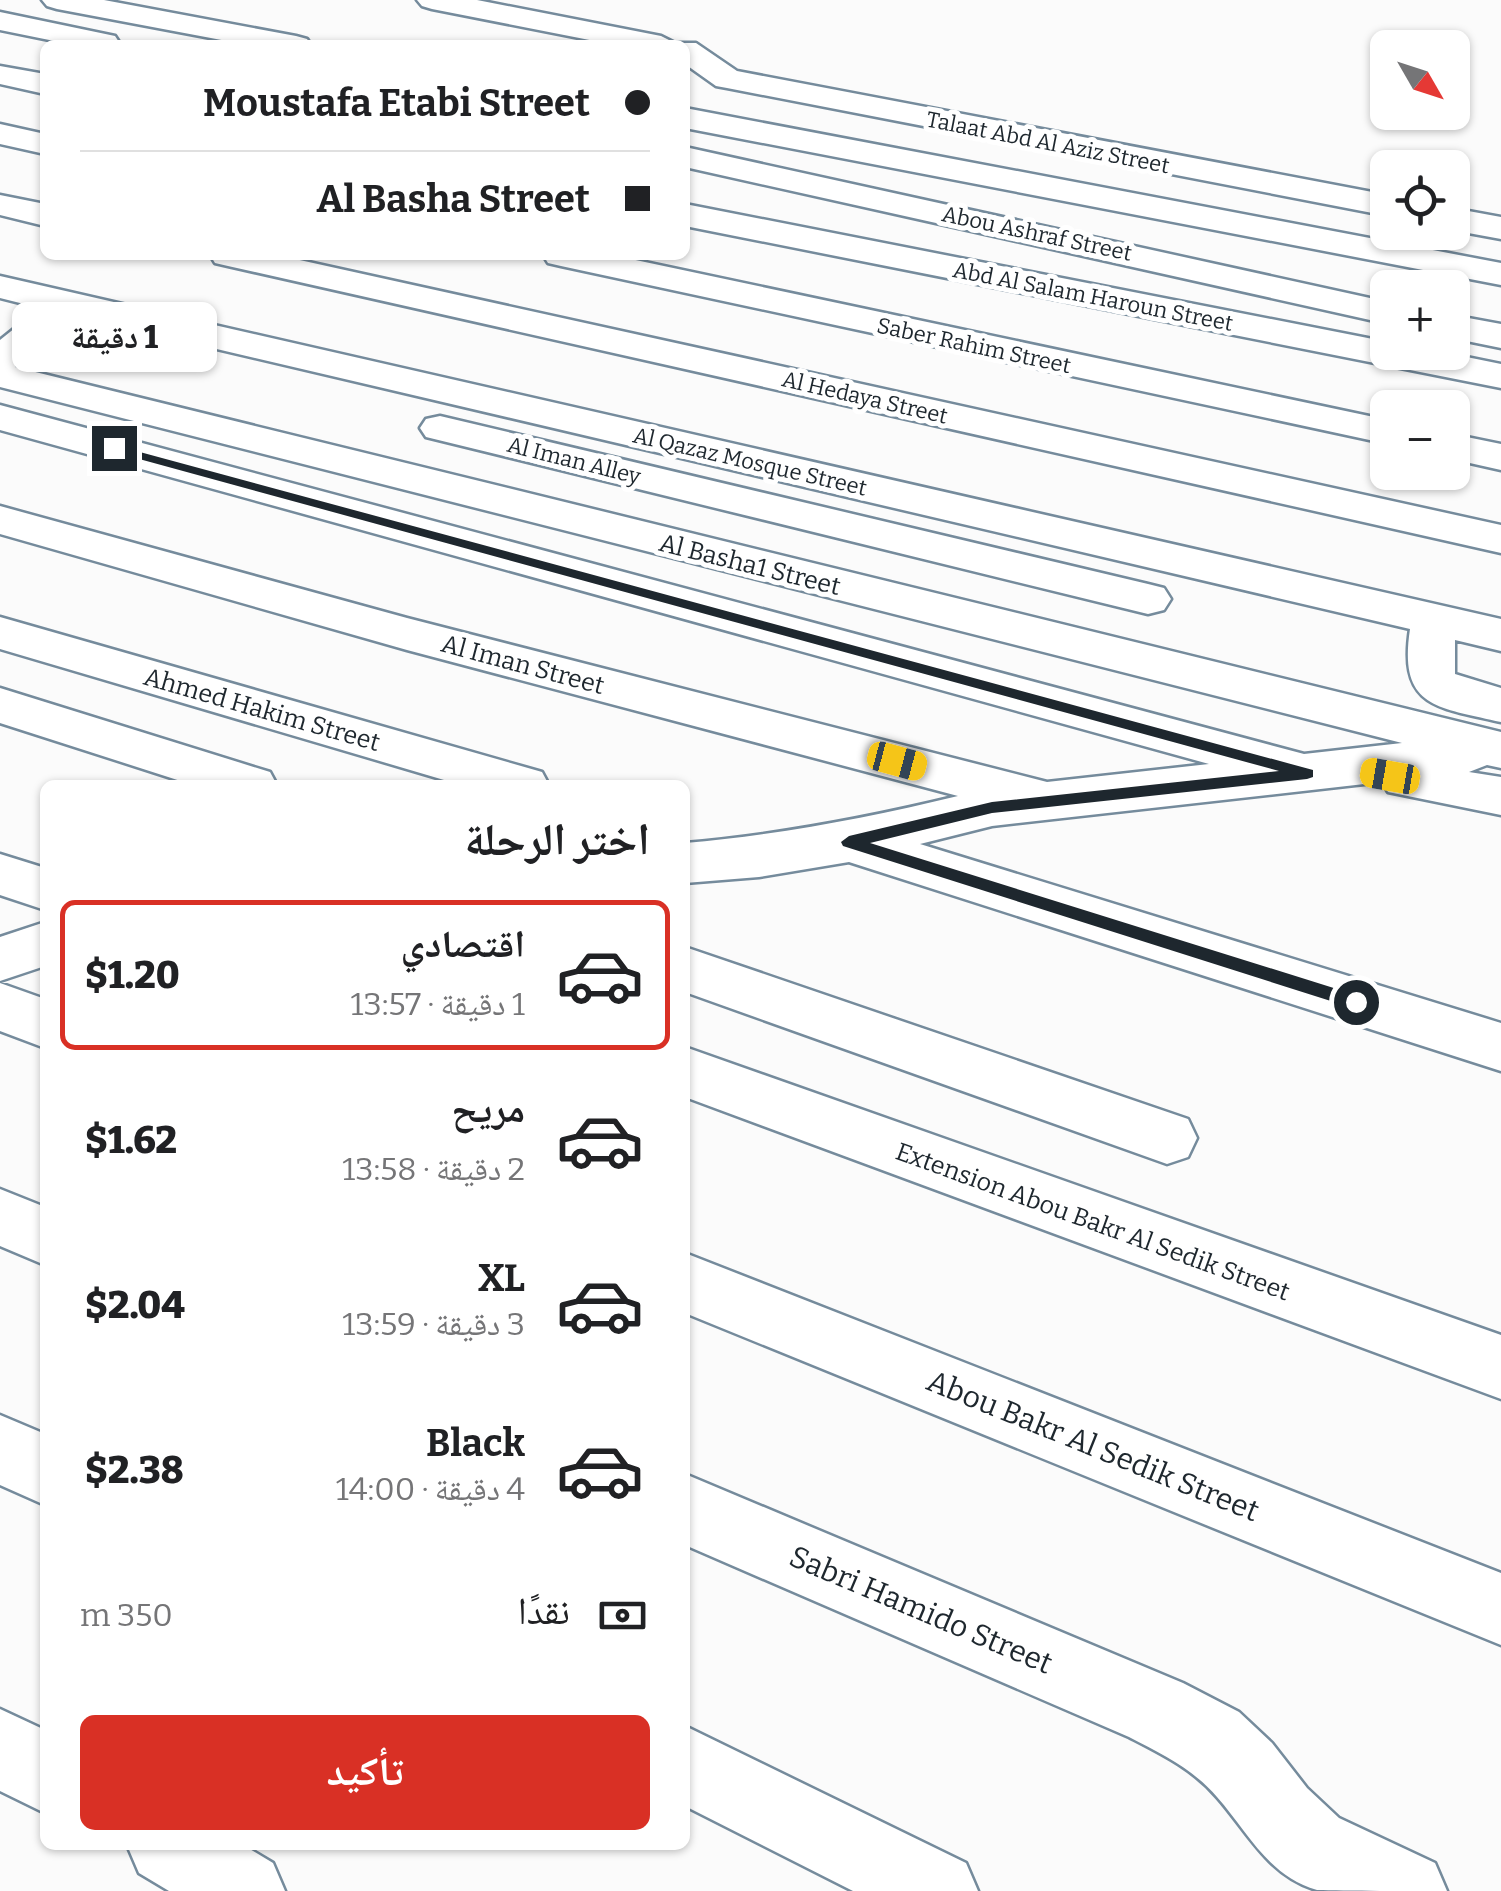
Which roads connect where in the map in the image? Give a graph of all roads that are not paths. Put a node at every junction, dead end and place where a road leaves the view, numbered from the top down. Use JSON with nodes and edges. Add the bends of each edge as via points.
{"nodes":[{"id":1,"x":58,"y":0,"type":"edge"},
{"id":2,"x":432,"y":0,"type":"edge"},
{"id":3,"x":0,"y":21,"type":"edge"},
{"id":4,"x":97,"y":40,"type":"edge"},
{"id":5,"x":270,"y":40,"type":"edge"},
{"id":6,"x":636,"y":40,"type":"edge"},
{"id":7,"x":699,"y":60,"type":"edge"},
{"id":8,"x":0,"y":75,"type":"edge"},
{"id":9,"x":40,"y":83,"type":"edge"},
{"id":10,"x":906,"y":114,"type":"junction"},
{"id":11,"x":690,"y":119,"type":"edge"},
{"id":12,"x":0,"y":134,"type":"edge"},
{"id":13,"x":40,"y":143,"type":"edge"},
{"id":14,"x":881,"y":156,"type":"junction"},
{"id":15,"x":690,"y":158,"type":"edge"},
{"id":16,"x":1370,"y":203,"type":"edge"},
{"id":17,"x":0,"y":205,"type":"edge"},
{"id":18,"x":40,"y":214,"type":"edge"},
{"id":19,"x":690,"y":216,"type":"edge"},
{"id":20,"x":1470,"y":222,"type":"edge"},
{"id":21,"x":1501,"y":228,"type":"edge"},
{"id":22,"x":250,"y":260,"type":"edge"},
{"id":23,"x":584,"y":260,"type":"edge"},
{"id":24,"x":1501,"y":274,"type":"edge"},
{"id":25,"x":0,"y":286,"type":"edge"},
{"id":26,"x":69,"y":303,"type":"junction"},
{"id":27,"x":1370,"y":309,"type":"edge"},
{"id":28,"x":18,"y":326,"type":"edge"},
{"id":29,"x":1470,"y":330,"type":"edge"},
{"id":30,"x":1501,"y":336,"type":"edge"},
{"id":31,"x":0,"y":359,"type":"edge"},
{"id":32,"x":0,"y":375,"type":"edge"},
{"id":33,"x":1501,"y":376,"type":"edge"},
{"id":34,"x":0,"y":417,"type":"edge"},
{"id":35,"x":1370,"y":428,"type":"edge"},
{"id":36,"x":1470,"y":450,"type":"edge"},
{"id":37,"x":1501,"y":457,"type":"edge"},
{"id":38,"x":0,"y":520,"type":"edge"},
{"id":39,"x":1501,"y":539,"type":"edge"},
{"id":40,"x":1148,"y":599,"type":"dead end"},
{"id":41,"x":1434,"y":620,"type":"junction"},
{"id":42,"x":0,"y":633,"type":"edge"},
{"id":43,"x":1501,"y":635,"type":"edge"},
{"id":44,"x":1501,"y":705,"type":"edge"},
{"id":45,"x":0,"y":706,"type":"edge"},
{"id":46,"x":1500,"y":750,"type":"edge"},
{"id":47,"x":1330,"y":771,"type":"junction"},
{"id":48,"x":236,"y":780,"type":"edge"},
{"id":49,"x":507,"y":780,"type":"edge"},
{"id":50,"x":1501,"y":796,"type":"edge"},
{"id":51,"x":1047,"y":801,"type":"junction"},
{"id":52,"x":690,"y":836,"type":"edge"},
{"id":53,"x":849,"y":842,"type":"junction"},
{"id":54,"x":759,"y":857,"type":"junction"},
{"id":55,"x":690,"y":863,"type":"edge"},
{"id":56,"x":0,"y":874,"type":"edge"},
{"id":57,"x":40,"y":887,"type":"edge"},
{"id":58,"x":40,"y":946,"type":"edge"},
{"id":59,"x":0,"y":958,"type":"edge"},
{"id":60,"x":690,"y":970,"type":"edge"},
{"id":61,"x":0,"y":1006,"type":"edge"},
{"id":62,"x":40,"y":1022,"type":"edge"},
{"id":63,"x":1501,"y":1047,"type":"edge"},
{"id":64,"x":690,"y":1074,"type":"edge"},
{"id":65,"x":1168,"y":1138,"type":"dead end"},
{"id":66,"x":0,"y":1217,"type":"edge"},
{"id":67,"x":40,"y":1234,"type":"edge"},
{"id":68,"x":690,"y":1286,"type":"edge"},
{"id":69,"x":1501,"y":1367,"type":"edge"},
{"id":70,"x":0,"y":1449,"type":"edge"},
{"id":71,"x":40,"y":1468,"type":"edge"},
{"id":72,"x":690,"y":1511,"type":"edge"},
{"id":73,"x":1501,"y":1609,"type":"edge"},
{"id":74,"x":0,"y":1747,"type":"edge"},
{"id":75,"x":690,"y":1767,"type":"edge"},
{"id":76,"x":40,"y":1771,"type":"edge"},
{"id":77,"x":175,"y":1850,"type":"edge"},
{"id":78,"x":245,"y":1891,"type":"edge"},
{"id":79,"x":938,"y":1891,"type":"edge"},
{"id":80,"x":1407,"y":1891,"type":"edge"}],
"edges":[{"from":1,"to":5,"type":"street"},
{"from":2,"to":6,"type":"street"},
{"from":3,"to":4,"type":"street"},
{"from":7,"to":10,"type":"street","name":"Talaat Abd Al Aziz Street","via":[[728,80]]},
{"from":8,"to":9,"type":"street"},
{"from":10,"to":14,"type":"street"},
{"from":10,"to":16,"type":"street","name":"Talaat Abd Al Aziz Street"},
{"from":11,"to":14,"type":"street"},
{"from":12,"to":13,"type":"street"},
{"from":14,"to":24,"type":"street"},
{"from":15,"to":27,"type":"street","name":"Abou Ashraf Street"},
{"from":17,"to":18,"type":"street"},
{"from":19,"to":33,"type":"street","name":"Abd Al Salam Haroun Street"},
{"from":20,"to":21,"type":"street"},
{"from":22,"to":39,"type":"street","name":"Al Hedaya Street"},
{"from":23,"to":35,"type":"street","name":"Saber Rahim Street"},
{"from":25,"to":26,"type":"street","name":"Al Qazaz Mosque Street"},
{"from":26,"to":28,"type":"street"},
{"from":26,"to":41,"type":"street","name":"Al Qazaz Mosque Street"},
{"from":28,"to":31,"type":"street"},
{"from":28,"to":40,"type":"street","name":"Al Iman Alley"},
{"from":29,"to":30,"type":"street"},
{"from":32,"to":46,"type":"street","name":"Al Basha1 Street"},
{"from":34,"to":47,"type":"street"},
{"from":36,"to":37,"type":"street"},
{"from":38,"to":51,"type":"street","name":"Al Iman Street"},
{"from":41,"to":43,"type":"street","name":"Al Qazaz Mosque Street"},
{"from":41,"to":44,"type":"street","via":[[1427,670],[1434,683]]},
{"from":42,"to":49,"type":"street","name":"Ahmed Hakim Street"},
{"from":45,"to":48,"type":"street"},
{"from":46,"to":47,"type":"street"},
{"from":47,"to":50,"type":"street"},
{"from":47,"to":51,"type":"street"},
{"from":51,"to":53,"type":"street","via":[[957,814]]},
{"from":52,"to":54,"type":"street"},
{"from":53,"to":54,"type":"street"},
{"from":53,"to":63,"type":"street"},
{"from":54,"to":55,"type":"street"},
{"from":56,"to":57,"type":"street"},
{"from":58,"to":59,"type":"street"},
{"from":60,"to":65,"type":"street"},
{"from":61,"to":62,"type":"street"},
{"from":64,"to":69,"type":"street","name":"Extension Abou Bakr Al Sedik Street"},
{"from":66,"to":67,"type":"street"},
{"from":68,"to":73,"type":"street","name":"Abou Bakr Al Sedik Street"},
{"from":70,"to":71,"type":"street"},
{"from":72,"to":80,"type":"street","name":"Sabri Hamido Street","via":[[1212,1739],[1312,1846]]},
{"from":74,"to":76,"type":"street"},
{"from":75,"to":79,"type":"street"},
{"from":77,"to":78,"type":"street"}]}
